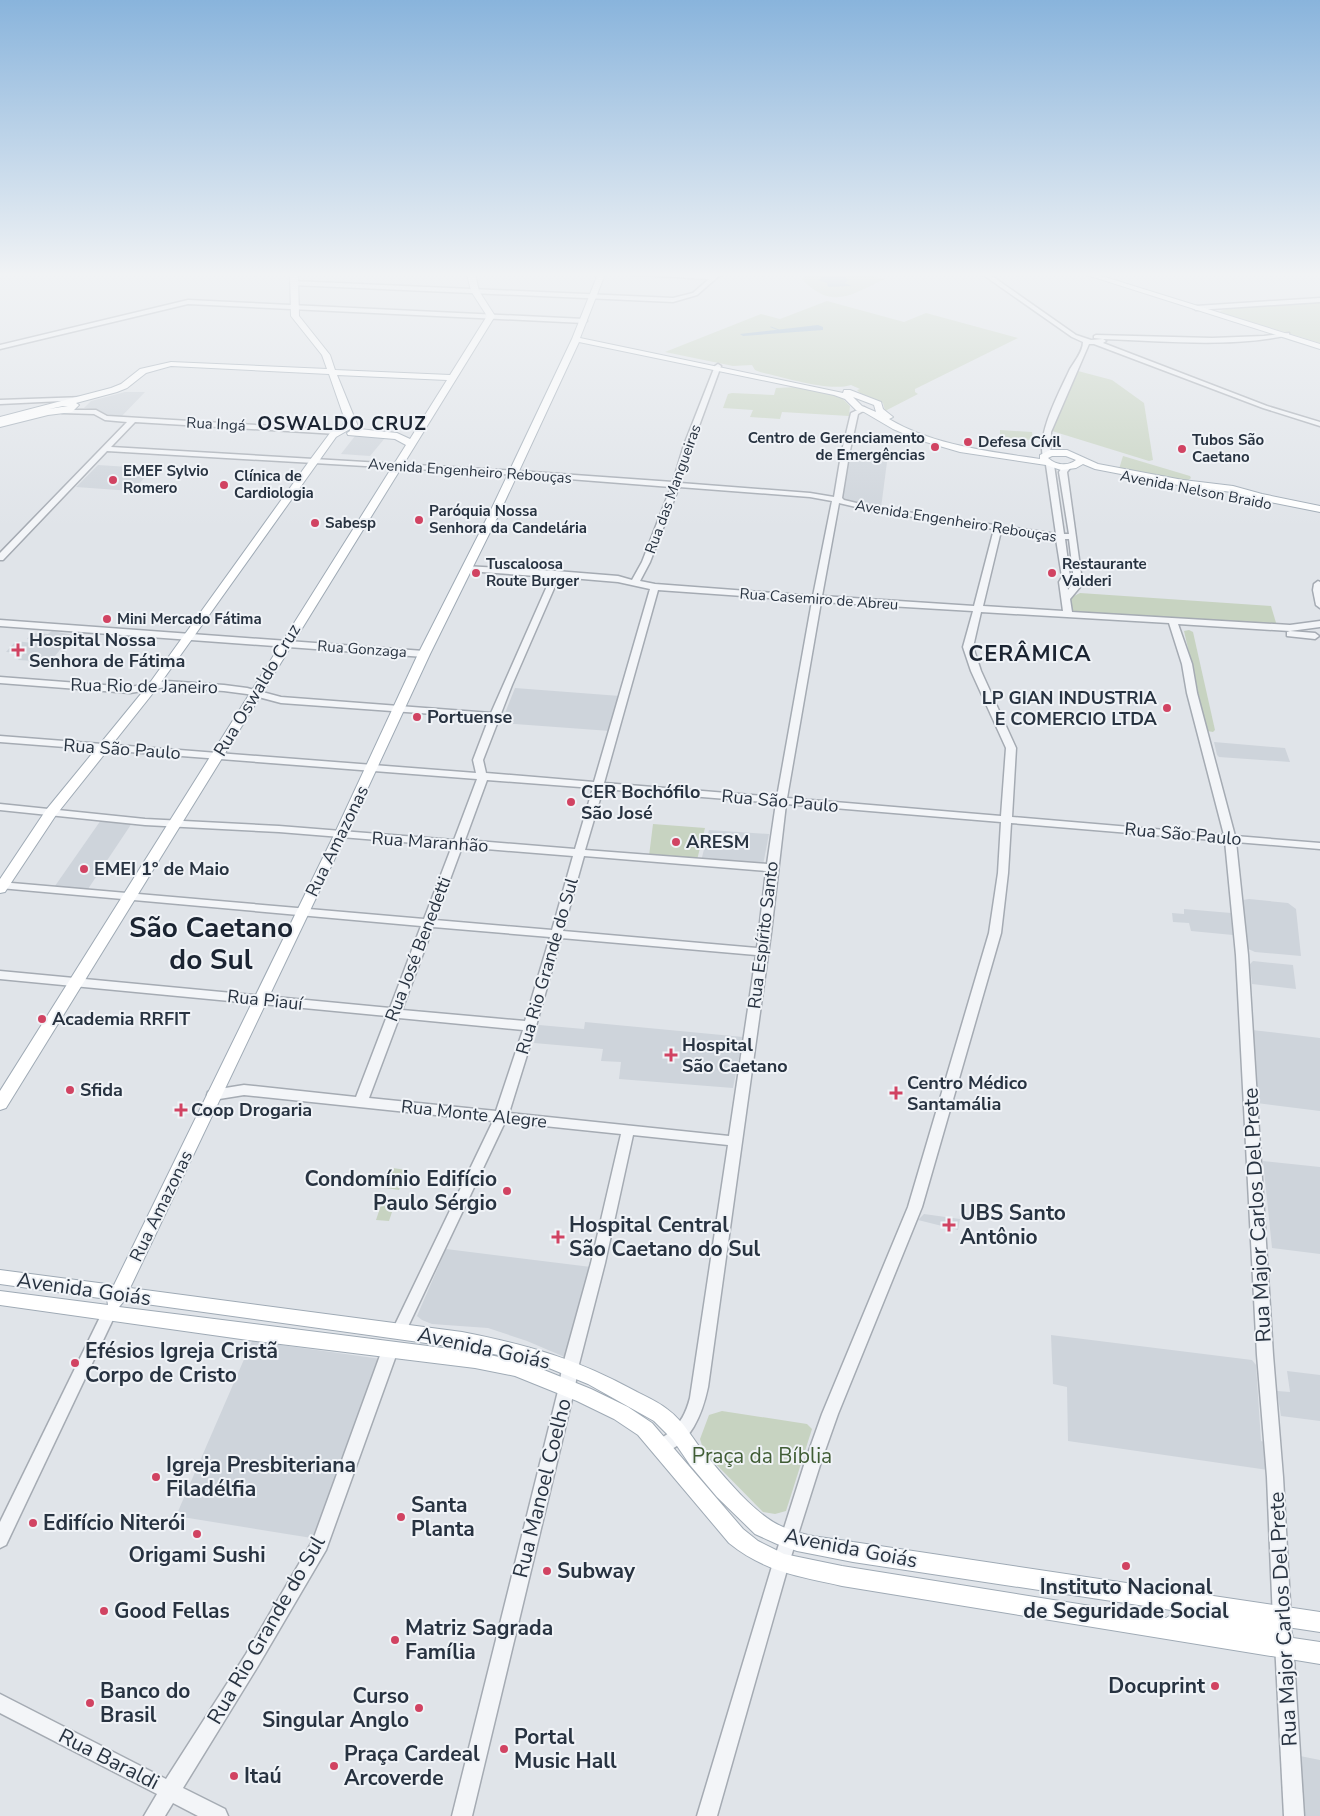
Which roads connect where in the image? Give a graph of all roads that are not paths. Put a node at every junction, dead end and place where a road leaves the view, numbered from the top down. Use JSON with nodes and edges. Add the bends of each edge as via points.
{"nodes":[{"id":1,"x":327,"y":359,"type":"edge"},
{"id":2,"x":463,"y":359,"type":"edge"},
{"id":3,"x":566,"y":359,"type":"edge"},
{"id":4,"x":677,"y":359,"type":"edge"},
{"id":5,"x":1081,"y":359,"type":"edge"},
{"id":6,"x":1140,"y":359,"type":"edge"},
{"id":7,"x":1144,"y":359,"type":"edge"},
{"id":8,"x":171,"y":364,"type":"junction"},
{"id":9,"x":717,"y":367,"type":"junction"},
{"id":10,"x":332,"y":372,"type":"junction"},
{"id":11,"x":451,"y":378,"type":"junction"},
{"id":12,"x":827,"y":388,"type":"junction"},
{"id":13,"x":848,"y":389,"type":"dead end"},
{"id":14,"x":0,"y":402,"type":"edge"},
{"id":15,"x":60,"y":405,"type":"junction"},
{"id":16,"x":868,"y":406,"type":"junction"},
{"id":17,"x":77,"y":409,"type":"junction"},
{"id":18,"x":1320,"y":419,"type":"edge"},
{"id":19,"x":0,"y":420,"type":"edge"},
{"id":20,"x":133,"y":420,"type":"junction"},
{"id":21,"x":349,"y":420,"type":"junction"},
{"id":22,"x":0,"y":424,"type":"edge"},
{"id":23,"x":1320,"y":424,"type":"edge"},
{"id":24,"x":337,"y":432,"type":"junction"},
{"id":25,"x":358,"y":433,"type":"junction"},
{"id":26,"x":410,"y":443,"type":"junction"},
{"id":27,"x":1046,"y":443,"type":"junction"},
{"id":28,"x":106,"y":449,"type":"junction"},
{"id":29,"x":1067,"y":453,"type":"junction"},
{"id":30,"x":1047,"y":460,"type":"junction"},
{"id":31,"x":313,"y":462,"type":"junction"},
{"id":32,"x":396,"y":466,"type":"junction"},
{"id":33,"x":1071,"y":467,"type":"junction"},
{"id":34,"x":512,"y":473,"type":"junction"},
{"id":35,"x":676,"y":484,"type":"junction"},
{"id":36,"x":1227,"y":492,"type":"junction"},
{"id":37,"x":837,"y":500,"type":"junction"},
{"id":38,"x":1284,"y":502,"type":"junction"},
{"id":39,"x":1295,"y":508,"type":"junction"},
{"id":40,"x":1320,"y":509,"type":"edge"},
{"id":41,"x":1320,"y":513,"type":"edge"},
{"id":42,"x":998,"y":528,"type":"junction"},
{"id":43,"x":1073,"y":536,"type":"junction"},
{"id":44,"x":1061,"y":538,"type":"junction"},
{"id":45,"x":0,"y":558,"type":"edge"},
{"id":46,"x":467,"y":568,"type":"junction"},
{"id":47,"x":556,"y":574,"type":"junction"},
{"id":48,"x":635,"y":582,"type":"junction"},
{"id":49,"x":1319,"y":582,"type":"edge"},
{"id":50,"x":655,"y":587,"type":"junction"},
{"id":51,"x":1066,"y":598,"type":"junction"},
{"id":52,"x":816,"y":599,"type":"junction"},
{"id":53,"x":1320,"y":605,"type":"edge"},
{"id":54,"x":977,"y":609,"type":"junction"},
{"id":55,"x":1068,"y":615,"type":"junction"},
{"id":56,"x":0,"y":623,"type":"edge"},
{"id":57,"x":1318,"y":624,"type":"edge"},
{"id":58,"x":1204,"y":625,"type":"junction"},
{"id":59,"x":1175,"y":627,"type":"junction"},
{"id":60,"x":188,"y":636,"type":"junction"},
{"id":61,"x":1317,"y":638,"type":"edge"},
{"id":62,"x":285,"y":643,"type":"junction"},
{"id":63,"x":424,"y":654,"type":"junction"},
{"id":64,"x":0,"y":680,"type":"edge"},
{"id":65,"x":153,"y":686,"type":"junction"},
{"id":66,"x":254,"y":693,"type":"junction"},
{"id":67,"x":399,"y":709,"type":"junction"},
{"id":68,"x":496,"y":716,"type":"junction"},
{"id":69,"x":0,"y":739,"type":"edge"},
{"id":70,"x":104,"y":748,"type":"junction"},
{"id":71,"x":217,"y":756,"type":"junction"},
{"id":72,"x":478,"y":764,"type":"junction"},
{"id":73,"x":372,"y":768,"type":"junction"},
{"id":74,"x":454,"y":775,"type":"junction"},
{"id":75,"x":483,"y":777,"type":"junction"},
{"id":76,"x":597,"y":785,"type":"junction"},
{"id":77,"x":782,"y":801,"type":"junction"},
{"id":78,"x":0,"y":808,"type":"edge"},
{"id":79,"x":51,"y":813,"type":"junction"},
{"id":80,"x":1006,"y":819,"type":"junction"},
{"id":81,"x":175,"y":823,"type":"junction"},
{"id":82,"x":340,"y":835,"type":"junction"},
{"id":83,"x":1230,"y":838,"type":"junction"},
{"id":84,"x":459,"y":844,"type":"junction"},
{"id":85,"x":1320,"y":846,"type":"edge"},
{"id":86,"x":580,"y":853,"type":"junction"},
{"id":87,"x":771,"y":868,"type":"junction"},
{"id":88,"x":1,"y":886,"type":"edge"},
{"id":89,"x":128,"y":896,"type":"junction"},
{"id":90,"x":303,"y":912,"type":"junction"},
{"id":91,"x":428,"y":923,"type":"junction"},
{"id":92,"x":556,"y":934,"type":"junction"},
{"id":93,"x":762,"y":952,"type":"junction"},
{"id":94,"x":0,"y":975,"type":"edge"},
{"id":95,"x":76,"y":982,"type":"junction"},
{"id":96,"x":260,"y":999,"type":"junction"},
{"id":97,"x":395,"y":1012,"type":"junction"},
{"id":98,"x":530,"y":1026,"type":"junction"},
{"id":99,"x":213,"y":1095,"type":"junction"},
{"id":100,"x":361,"y":1102,"type":"junction"},
{"id":101,"x":0,"y":1104,"type":"edge"},
{"id":102,"x":501,"y":1117,"type":"junction"},
{"id":103,"x":628,"y":1130,"type":"junction"},
{"id":104,"x":735,"y":1141,"type":"junction"},
{"id":105,"x":0,"y":1277,"type":"edge"},
{"id":106,"x":118,"y":1294,"type":"junction"},
{"id":107,"x":0,"y":1298,"type":"edge"},
{"id":108,"x":109,"y":1313,"type":"junction"},
{"id":109,"x":398,"y":1330,"type":"junction"},
{"id":110,"x":390,"y":1350,"type":"junction"},
{"id":111,"x":570,"y":1368,"type":"junction"},
{"id":112,"x":567,"y":1388,"type":"junction"},
{"id":113,"x":680,"y":1434,"type":"junction"},
{"id":114,"x":662,"y":1447,"type":"junction"},
{"id":115,"x":789,"y":1539,"type":"junction"},
{"id":116,"x":0,"y":1540,"type":"edge"},
{"id":117,"x":781,"y":1563,"type":"junction"},
{"id":118,"x":1320,"y":1622,"type":"edge"},
{"id":119,"x":1283,"y":1633,"type":"junction"},
{"id":120,"x":1320,"y":1653,"type":"edge"},
{"id":121,"x":0,"y":1704,"type":"edge"},
{"id":122,"x":170,"y":1791,"type":"junction"},
{"id":123,"x":154,"y":1816,"type":"edge"},
{"id":124,"x":218,"y":1816,"type":"edge"},
{"id":125,"x":462,"y":1816,"type":"edge"},
{"id":126,"x":707,"y":1816,"type":"edge"},
{"id":127,"x":1294,"y":1816,"type":"edge"}],
"edges":[{"from":1,"to":10,"type":"main road"},
{"from":2,"to":11,"type":"main road","name":"Rua Oswaldo Cruz"},
{"from":3,"to":34,"type":"main road","name":"Rua Amazonas"},
{"from":4,"to":9,"type":"main road"},
{"from":5,"to":27,"type":"street","via":[[1046,432]]},
{"from":6,"to":23,"type":"street","via":[[1265,407]]},
{"from":7,"to":18,"type":"street"},
{"from":8,"to":10,"type":"main road"},
{"from":8,"to":15,"type":"main road","via":[[143,371],[114,390]]},
{"from":8,"to":17,"type":"main road","via":[[149,372],[124,390]]},
{"from":9,"to":12,"type":"main road"},
{"from":9,"to":16,"type":"main road","via":[[836,393]]},
{"from":9,"to":35,"type":"street","name":"Rua das Mangueiras"},
{"from":10,"to":11,"type":"main road"},
{"from":10,"to":21,"type":"main road"},
{"from":11,"to":26,"type":"main road","name":"Rua Oswaldo Cruz"},
{"from":12,"to":13,"type":"main road"},
{"from":12,"to":16,"type":"main road","via":[[853,394]]},
{"from":14,"to":15,"type":"street"},
{"from":15,"to":17,"type":"main road"},
{"from":15,"to":19,"type":"main road"},
{"from":15,"to":22,"type":"main road","via":[[48,412]]},
{"from":16,"to":30,"type":"main road","via":[[896,427],[922,438],[963,450]]},
{"from":16,"to":37,"type":"street","name":"Rua Espírito Santo","via":[[855,413],[851,425]]},
{"from":17,"to":20,"type":"street","name":"Rua Ingá","via":[[96,412],[107,418]]},
{"from":20,"to":24,"type":"street","name":"Rua Ingá"},
{"from":20,"to":28,"type":"street"},
{"from":21,"to":24,"type":"main road","via":[[346,428]]},
{"from":21,"to":25,"type":"main road"},
{"from":24,"to":25,"type":"main road","name":"Rua Ingá"},
{"from":24,"to":31,"type":"main road"},
{"from":25,"to":26,"type":"main road","name":"Rua Ingá","via":[[396,436]]},
{"from":26,"to":32,"type":"main road","name":"Rua Oswaldo Cruz"},
{"from":27,"to":29,"type":"street"},
{"from":27,"to":30,"type":"street"},
{"from":28,"to":31,"type":"street","name":"Avenida Engenheiro Rebouças"},
{"from":28,"to":45,"type":"street"},
{"from":29,"to":30,"type":"main road","via":[[1055,452]]},
{"from":29,"to":33,"type":"main road","via":[[1076,456]]},
{"from":30,"to":33,"type":"main road","name":"Avenida Nelson Braido"},
{"from":30,"to":44,"type":"street"},
{"from":31,"to":32,"type":"street","name":"Avenida Engenheiro Rebouças"},
{"from":31,"to":60,"type":"main road"},
{"from":32,"to":34,"type":"street","name":"Avenida Engenheiro Rebouças"},
{"from":32,"to":62,"type":"main road","name":"Rua Oswaldo Cruz"},
{"from":33,"to":36,"type":"main road","name":"Avenida Nelson Braido"},
{"from":33,"to":43,"type":"street"},
{"from":34,"to":35,"type":"street","name":"Avenida Engenheiro Rebouças"},
{"from":34,"to":46,"type":"main road","name":"Rua Amazonas"},
{"from":35,"to":37,"type":"street","name":"Avenida Engenheiro Rebouças","via":[[810,494]]},
{"from":35,"to":48,"type":"street","name":"Rua das Mangueiras"},
{"from":36,"to":38,"type":"main road","name":"Avenida Nelson Braido"},
{"from":36,"to":39,"type":"main road","name":"Avenida Nelson Braido"},
{"from":37,"to":42,"type":"street","name":"Avenida Engenheiro Rebouças","via":[[856,506]]},
{"from":37,"to":52,"type":"street","name":"Rua Espírito Santo"},
{"from":38,"to":39,"type":"main road"},
{"from":38,"to":40,"type":"main road","name":"Avenida Nelson Braido"},
{"from":39,"to":41,"type":"main road","name":"Avenida Nelson Braido"},
{"from":42,"to":44,"type":"street","name":"Avenida Engenheiro Rebouças"},
{"from":42,"to":54,"type":"street"},
{"from":43,"to":44,"type":"street","name":"Avenida Engenheiro Rebouças"},
{"from":43,"to":51,"type":"street","via":[[1078,583]]},
{"from":44,"to":51,"type":"street"},
{"from":46,"to":47,"type":"street","name":"Rua Casemiro de Abreu"},
{"from":46,"to":63,"type":"main road","name":"Rua Amazonas"},
{"from":47,"to":48,"type":"street","name":"Rua Casemiro de Abreu"},
{"from":47,"to":68,"type":"street"},
{"from":48,"to":50,"type":"street","name":"Rua Casemiro de Abreu"},
{"from":49,"to":53,"type":"street"},
{"from":50,"to":52,"type":"street","name":"Rua Casemiro de Abreu"},
{"from":50,"to":76,"type":"street","name":"Rua Rio Grande do Sul"},
{"from":51,"to":55,"type":"street"},
{"from":52,"to":54,"type":"street","name":"Rua Casemiro de Abreu"},
{"from":52,"to":77,"type":"street","name":"Rua Espírito Santo"},
{"from":54,"to":55,"type":"street","name":"Rua Casemiro de Abreu"},
{"from":54,"to":80,"type":"street","via":[[968,646],[1010,748]]},
{"from":55,"to":59,"type":"street","name":"Rua Casemiro de Abreu"},
{"from":56,"to":60,"type":"street","name":"Rua Gonzaga"},
{"from":57,"to":58,"type":"street","via":[[1290,628]]},
{"from":57,"to":61,"type":"street","via":[[1311,632]]},
{"from":58,"to":59,"type":"street","name":"Rua Casemiro de Abreu"},
{"from":58,"to":61,"type":"street"},
{"from":59,"to":83,"type":"street","name":"Rua Major Carlos Del Prete"},
{"from":60,"to":62,"type":"street","name":"Rua Gonzaga"},
{"from":60,"to":65,"type":"main road"},
{"from":62,"to":63,"type":"street","name":"Rua Gonzaga"},
{"from":62,"to":66,"type":"main road","name":"Rua Oswaldo Cruz"},
{"from":63,"to":67,"type":"main road","name":"Rua Amazonas"},
{"from":64,"to":65,"type":"street","name":"Rua Rio de Janeiro","via":[[130,690]]},
{"from":65,"to":66,"type":"street","name":"Rua Rio de Janeiro","via":[[224,688]]},
{"from":65,"to":70,"type":"main road"},
{"from":66,"to":67,"type":"street","name":"Rua Rio de Janeiro","via":[[281,700]]},
{"from":66,"to":71,"type":"main road","name":"Rua Oswaldo Cruz"},
{"from":67,"to":68,"type":"street","name":"Rua Rio de Janeiro"},
{"from":67,"to":73,"type":"main road","name":"Rua Amazonas"},
{"from":68,"to":72,"type":"street"},
{"from":69,"to":70,"type":"street","name":"Rua São Paulo"},
{"from":70,"to":71,"type":"street","name":"Rua São Paulo"},
{"from":70,"to":79,"type":"main road"},
{"from":71,"to":73,"type":"street","name":"Rua São Paulo"},
{"from":71,"to":81,"type":"main road","name":"Rua Oswaldo Cruz"},
{"from":72,"to":74,"type":"street"},
{"from":72,"to":75,"type":"street"},
{"from":73,"to":74,"type":"street","name":"Rua São Paulo"},
{"from":73,"to":82,"type":"main road","name":"Rua Amazonas"},
{"from":74,"to":75,"type":"street","name":"Rua São Paulo"},
{"from":75,"to":76,"type":"street","name":"Rua São Paulo"},
{"from":75,"to":84,"type":"street","name":"Rua José Benedetti"},
{"from":76,"to":77,"type":"street","name":"Rua São Paulo"},
{"from":76,"to":86,"type":"street","name":"Rua Rio Grande do Sul"},
{"from":77,"to":80,"type":"street","name":"Rua São Paulo"},
{"from":77,"to":87,"type":"street","name":"Rua Espírito Santo"},
{"from":78,"to":79,"type":"street","name":"Rua Maranhão"},
{"from":79,"to":81,"type":"street","name":"Rua Maranhão"},
{"from":79,"to":88,"type":"main road"},
{"from":80,"to":83,"type":"street","name":"Rua São Paulo"},
{"from":80,"to":115,"type":"street","via":[[995,933],[943,1117],[915,1207],[830,1414]]},
{"from":81,"to":82,"type":"street","name":"Rua Maranhão"},
{"from":81,"to":89,"type":"main road","name":"Rua Oswaldo Cruz"},
{"from":82,"to":84,"type":"street","name":"Rua Maranhão"},
{"from":82,"to":90,"type":"main road","name":"Rua Amazonas"},
{"from":83,"to":85,"type":"street","name":"Rua São Paulo"},
{"from":83,"to":119,"type":"street","name":"Rua Major Carlos Del Prete","via":[[1242,955]]},
{"from":84,"to":86,"type":"street","name":"Rua Maranhão"},
{"from":84,"to":91,"type":"street","name":"Rua José Benedetti"},
{"from":86,"to":87,"type":"street","name":"Rua Maranhão"},
{"from":86,"to":92,"type":"street","name":"Rua Rio Grande do Sul"},
{"from":87,"to":93,"type":"street","name":"Rua Espírito Santo"},
{"from":88,"to":89,"type":"street"},
{"from":89,"to":90,"type":"street"},
{"from":89,"to":95,"type":"main road","name":"Rua Oswaldo Cruz"},
{"from":90,"to":91,"type":"street"},
{"from":90,"to":96,"type":"main road","name":"Rua Amazonas"},
{"from":91,"to":92,"type":"street"},
{"from":91,"to":97,"type":"street","name":"Rua José Benedetti"},
{"from":92,"to":93,"type":"street"},
{"from":92,"to":98,"type":"street","name":"Rua Rio Grande do Sul"},
{"from":93,"to":104,"type":"street","name":"Rua Espírito Santo"},
{"from":94,"to":95,"type":"street","name":"Rua Piauí"},
{"from":95,"to":96,"type":"street","name":"Rua Piauí"},
{"from":95,"to":101,"type":"main road","name":"Rua Oswaldo Cruz"},
{"from":96,"to":97,"type":"street","name":"Rua Piauí"},
{"from":96,"to":99,"type":"main road","name":"Rua Amazonas"},
{"from":97,"to":98,"type":"street","name":"Rua Piauí"},
{"from":97,"to":100,"type":"street","name":"Rua José Benedetti"},
{"from":98,"to":102,"type":"street","name":"Rua Rio Grande do Sul"},
{"from":99,"to":100,"type":"street","name":"Rua Monte Alegre","via":[[244,1090]]},
{"from":99,"to":106,"type":"main road","name":"Rua Amazonas"},
{"from":100,"to":102,"type":"street","name":"Rua Monte Alegre"},
{"from":102,"to":103,"type":"street","name":"Rua Monte Alegre"},
{"from":102,"to":109,"type":"street","name":"Rua Rio Grande do Sul"},
{"from":103,"to":104,"type":"street","name":"Rua Monte Alegre"},
{"from":103,"to":111,"type":"street","name":"Rua Manoel Coelho"},
{"from":104,"to":113,"type":"street","name":"Rua Espírito Santo","via":[[699,1395],[691,1419]]},
{"from":105,"to":106,"type":"main road","name":"Avenida Goiás"},
{"from":106,"to":108,"type":"main road","name":"Rua Amazonas"},
{"from":106,"to":109,"type":"main road","name":"Avenida Goiás"},
{"from":107,"to":108,"type":"main road","name":"Avenida Goiás"},
{"from":108,"to":110,"type":"main road","name":"Avenida Goiás"},
{"from":108,"to":116,"type":"street","name":"Rua Amazonas"},
{"from":109,"to":111,"type":"main road","name":"Avenida Goiás","via":[[492,1345]]},
{"from":110,"to":112,"type":"main road","name":"Avenida Goiás","via":[[499,1364]]},
{"from":110,"to":122,"type":"street","name":"Rua Rio Grande do Sul","via":[[320,1544]]},
{"from":111,"to":112,"type":"street","name":"Rua Manoel Coelho"},
{"from":111,"to":113,"type":"main road","name":"Avenida Goiás","via":[[650,1407]]},
{"from":112,"to":114,"type":"main road","name":"Avenida Goiás","via":[[634,1421]]},
{"from":112,"to":125,"type":"street","name":"Rua Manoel Coelho"},
{"from":113,"to":114,"type":"street","name":"Rua Espírito Santo"},
{"from":113,"to":115,"type":"main road","name":"Avenida Goiás","via":[[697,1459],[743,1511],[769,1532]]},
{"from":114,"to":117,"type":"main road","name":"Avenida Goiás","via":[[736,1536],[751,1548]]},
{"from":115,"to":117,"type":"street"},
{"from":115,"to":119,"type":"main road","name":"Avenida Goiás"},
{"from":117,"to":119,"type":"main road","name":"Avenida Goiás","via":[[877,1583],[1169,1628]]},
{"from":117,"to":126,"type":"street"},
{"from":118,"to":119,"type":"main road","name":"Avenida Goiás"},
{"from":119,"to":120,"type":"main road","name":"Avenida Goiás"},
{"from":119,"to":127,"type":"street","name":"Rua Major Carlos Del Prete"},
{"from":121,"to":122,"type":"street","name":"Rua Baraldi"},
{"from":122,"to":123,"type":"street","name":"Rua Rio Grande do Sul"},
{"from":122,"to":124,"type":"street","name":"Rua Baraldi"}]}
